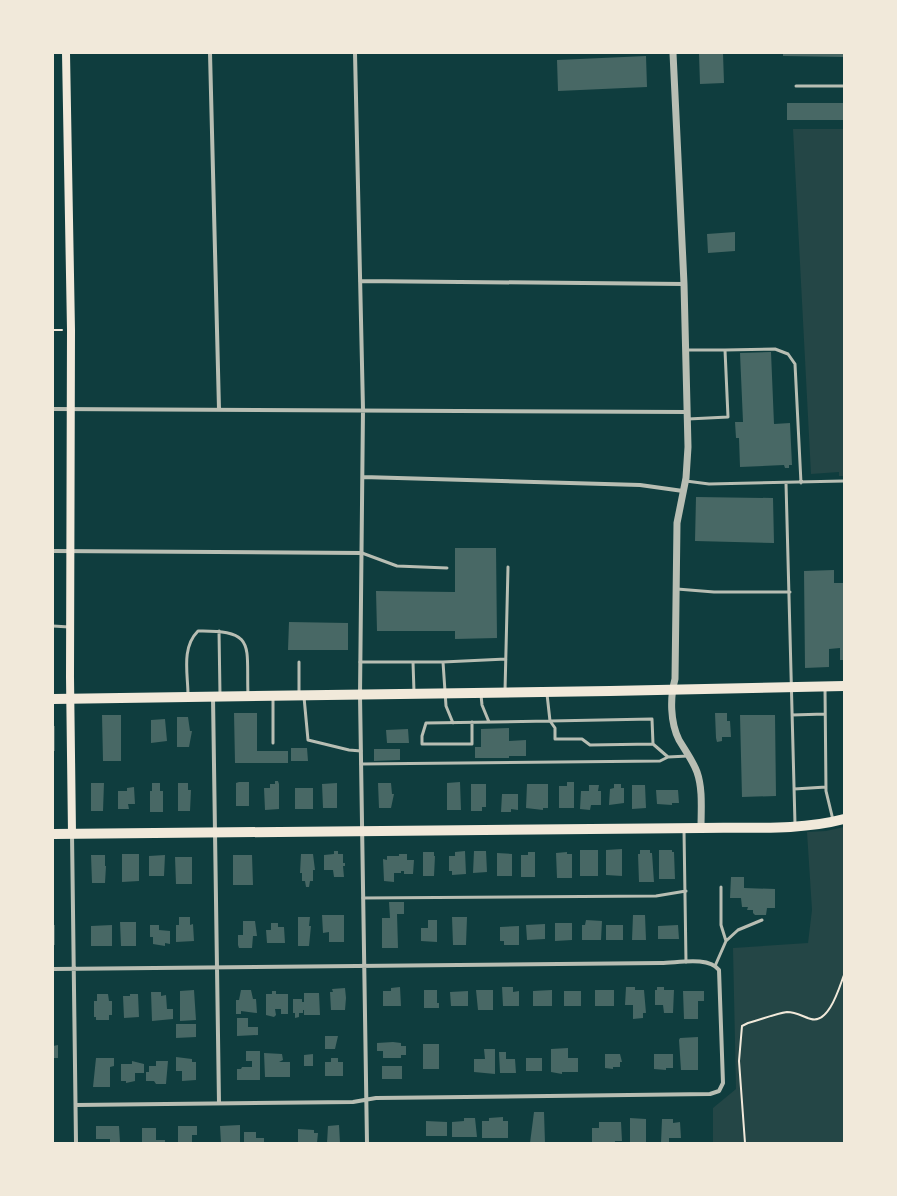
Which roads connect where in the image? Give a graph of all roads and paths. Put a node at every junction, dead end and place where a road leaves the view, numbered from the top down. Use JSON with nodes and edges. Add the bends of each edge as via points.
{"nodes":[{"id":1,"x":66,"y":53,"type":"edge"},
{"id":2,"x":210,"y":53,"type":"edge"},
{"id":3,"x":355,"y":53,"type":"edge"},
{"id":4,"x":673,"y":53,"type":"edge"},
{"id":5,"x":796,"y":86,"type":"dead end"},
{"id":6,"x":844,"y":86,"type":"edge"},
{"id":7,"x":360,"y":281,"type":"junction"},
{"id":8,"x":684,"y":284,"type":"junction"},
{"id":9,"x":686,"y":350,"type":"junction"},
{"id":10,"x":725,"y":350,"type":"junction"},
{"id":11,"x":219,"y":408,"type":"junction"},
{"id":12,"x":53,"y":409,"type":"edge"},
{"id":13,"x":72,"y":409,"type":"junction"},
{"id":14,"x":364,"y":410,"type":"junction"},
{"id":15,"x":688,"y":416,"type":"junction"},
{"id":16,"x":363,"y":478,"type":"junction"},
{"id":17,"x":686,"y":481,"type":"junction"},
{"id":18,"x":844,"y":481,"type":"edge"},
{"id":19,"x":786,"y":483,"type":"junction"},
{"id":20,"x":801,"y":483,"type":"junction"},
{"id":21,"x":683,"y":491,"type":"junction"},
{"id":22,"x":53,"y":551,"type":"edge"},
{"id":23,"x":70,"y":551,"type":"junction"},
{"id":24,"x":362,"y":553,"type":"junction"},
{"id":25,"x":508,"y":567,"type":"dead end"},
{"id":26,"x":447,"y":568,"type":"dead end"},
{"id":27,"x":675,"y":589,"type":"junction"},
{"id":28,"x":790,"y":592,"type":"junction"},
{"id":29,"x":53,"y":626,"type":"edge"},
{"id":30,"x":70,"y":626,"type":"junction"},
{"id":31,"x":219,"y":631,"type":"junction"},
{"id":32,"x":506,"y":659,"type":"junction"},
{"id":33,"x":299,"y":662,"type":"dead end"},
{"id":34,"x":360,"y":662,"type":"junction"},
{"id":35,"x":413,"y":662,"type":"junction"},
{"id":36,"x":444,"y":662,"type":"junction"},
{"id":37,"x":825,"y":686,"type":"junction"},
{"id":38,"x":844,"y":686,"type":"edge"},
{"id":39,"x":792,"y":687,"type":"junction"},
{"id":40,"x":672,"y":689,"type":"junction"},
{"id":41,"x":547,"y":692,"type":"junction"},
{"id":42,"x":481,"y":693,"type":"junction"},
{"id":43,"x":505,"y":693,"type":"junction"},
{"id":44,"x":414,"y":694,"type":"junction"},
{"id":45,"x":445,"y":694,"type":"junction"},
{"id":46,"x":360,"y":695,"type":"junction"},
{"id":47,"x":248,"y":696,"type":"junction"},
{"id":48,"x":273,"y":696,"type":"junction"},
{"id":49,"x":302,"y":696,"type":"junction"},
{"id":50,"x":188,"y":697,"type":"junction"},
{"id":51,"x":216,"y":697,"type":"junction"},
{"id":52,"x":53,"y":698,"type":"edge"},
{"id":53,"x":70,"y":698,"type":"junction"},
{"id":54,"x":825,"y":714,"type":"junction"},
{"id":55,"x":792,"y":715,"type":"junction"},
{"id":56,"x":550,"y":721,"type":"junction"},
{"id":57,"x":472,"y":722,"type":"junction"},
{"id":58,"x":489,"y":722,"type":"junction"},
{"id":59,"x":453,"y":723,"type":"junction"},
{"id":60,"x":273,"y":743,"type":"dead end"},
{"id":61,"x":653,"y":744,"type":"junction"},
{"id":62,"x":360,"y":751,"type":"junction"},
{"id":63,"x":688,"y":756,"type":"junction"},
{"id":64,"x":668,"y":757,"type":"junction"},
{"id":65,"x":361,"y":764,"type":"junction"},
{"id":66,"x":826,"y":787,"type":"junction"},
{"id":67,"x":794,"y":789,"type":"junction"},
{"id":68,"x":844,"y":819,"type":"edge"},
{"id":69,"x":833,"y":821,"type":"junction"},
{"id":70,"x":795,"y":826,"type":"junction"},
{"id":71,"x":684,"y":828,"type":"junction"},
{"id":72,"x":701,"y":828,"type":"junction"},
{"id":73,"x":215,"y":831,"type":"junction"},
{"id":74,"x":362,"y":831,"type":"junction"},
{"id":75,"x":72,"y":833,"type":"junction"},
{"id":76,"x":53,"y":834,"type":"edge"},
{"id":77,"x":721,"y":887,"type":"dead end"},
{"id":78,"x":686,"y":891,"type":"junction"},
{"id":79,"x":363,"y":898,"type":"junction"},
{"id":80,"x":762,"y":920,"type":"dead end"},
{"id":81,"x":726,"y":941,"type":"junction"},
{"id":82,"x":686,"y":962,"type":"junction"},
{"id":83,"x":364,"y":965,"type":"junction"},
{"id":84,"x":715,"y":966,"type":"junction"},
{"id":85,"x":217,"y":967,"type":"junction"},
{"id":86,"x":53,"y":969,"type":"edge"},
{"id":87,"x":74,"y":969,"type":"junction"},
{"id":88,"x":844,"y":976,"type":"edge"},
{"id":89,"x":366,"y":1099,"type":"junction"},
{"id":90,"x":219,"y":1104,"type":"junction"},
{"id":91,"x":76,"y":1105,"type":"junction"},
{"id":92,"x":76,"y":1143,"type":"edge"},
{"id":93,"x":367,"y":1143,"type":"edge"},
{"id":94,"x":746,"y":1143,"type":"edge"}],
"edges":[{"from":1,"to":13,"type":"main road"},
{"from":2,"to":11,"type":"street"},
{"from":3,"to":7,"type":"street"},
{"from":4,"to":8,"type":"street"},
{"from":5,"to":6,"type":"lane"},
{"from":7,"to":8,"type":"street"},
{"from":7,"to":14,"type":"street"},
{"from":8,"to":9,"type":"street"},
{"from":9,"to":10,"type":"lane"},
{"from":9,"to":15,"type":"street"},
{"from":10,"to":15,"type":"lane","via":[[728,417]]},
{"from":10,"to":20,"type":"lane","via":[[775,349],[788,354],[795,364]]},
{"from":11,"to":13,"type":"street"},
{"from":11,"to":14,"type":"street"},
{"from":12,"to":13,"type":"street"},
{"from":13,"to":23,"type":"main road"},
{"from":14,"to":15,"type":"street"},
{"from":14,"to":16,"type":"street"},
{"from":15,"to":17,"type":"street"},
{"from":16,"to":21,"type":"street","via":[[640,485]]},
{"from":16,"to":24,"type":"street"},
{"from":17,"to":19,"type":"lane","via":[[708,484]]},
{"from":17,"to":21,"type":"street"},
{"from":18,"to":20,"type":"lane"},
{"from":19,"to":20,"type":"lane"},
{"from":19,"to":28,"type":"lane"},
{"from":21,"to":27,"type":"street","via":[[677,523]]},
{"from":22,"to":23,"type":"street"},
{"from":23,"to":24,"type":"street"},
{"from":23,"to":30,"type":"main road"},
{"from":24,"to":26,"type":"lane","via":[[397,566]]},
{"from":24,"to":34,"type":"street"},
{"from":25,"to":32,"type":"lane"},
{"from":27,"to":28,"type":"lane"},
{"from":27,"to":40,"type":"street","via":[[675,679]]},
{"from":28,"to":39,"type":"lane"},
{"from":29,"to":30,"type":"lane"},
{"from":30,"to":53,"type":"main road"},
{"from":31,"to":47,"type":"lane","via":[[237,634],[246,646]]},
{"from":31,"to":50,"type":"lane","via":[[198,632],[190,639],[187,649]]},
{"from":31,"to":51,"type":"lane"},
{"from":32,"to":36,"type":"lane"},
{"from":32,"to":43,"type":"lane"},
{"from":33,"to":49,"type":"lane"},
{"from":34,"to":35,"type":"lane"},
{"from":34,"to":46,"type":"street"},
{"from":35,"to":36,"type":"lane"},
{"from":35,"to":44,"type":"lane"},
{"from":36,"to":45,"type":"lane"},
{"from":37,"to":38,"type":"main road"},
{"from":37,"to":39,"type":"main road"},
{"from":37,"to":54,"type":"lane"},
{"from":39,"to":40,"type":"main road"},
{"from":39,"to":55,"type":"lane"},
{"from":40,"to":41,"type":"main road"},
{"from":40,"to":63,"type":"street","via":[[673,721],[678,738]]},
{"from":41,"to":43,"type":"main road"},
{"from":41,"to":56,"type":"lane"},
{"from":42,"to":43,"type":"main road"},
{"from":42,"to":45,"type":"main road"},
{"from":42,"to":58,"type":"lane","via":[[482,705]]},
{"from":44,"to":45,"type":"main road"},
{"from":44,"to":46,"type":"main road"},
{"from":45,"to":59,"type":"lane","via":[[446,706]]},
{"from":46,"to":49,"type":"main road"},
{"from":46,"to":62,"type":"street"},
{"from":47,"to":48,"type":"main road"},
{"from":47,"to":51,"type":"main road"},
{"from":48,"to":49,"type":"main road"},
{"from":48,"to":60,"type":"lane"},
{"from":49,"to":62,"type":"lane","via":[[308,740]]},
{"from":50,"to":51,"type":"main road"},
{"from":50,"to":53,"type":"main road"},
{"from":51,"to":73,"type":"street"},
{"from":52,"to":53,"type":"main road"},
{"from":53,"to":75,"type":"main road"},
{"from":54,"to":55,"type":"lane"},
{"from":54,"to":66,"type":"lane"},
{"from":55,"to":67,"type":"lane"},
{"from":56,"to":58,"type":"lane"},
{"from":56,"to":61,"type":"lane","via":[[555,728],[555,739],[582,739],[590,745]]},
{"from":56,"to":61,"type":"lane","via":[[652,719]]},
{"from":57,"to":58,"type":"lane"},
{"from":57,"to":59,"type":"lane"},
{"from":57,"to":59,"type":"lane","via":[[472,744],[422,744],[426,723]]},
{"from":61,"to":64,"type":"lane"},
{"from":62,"to":65,"type":"street"},
{"from":63,"to":64,"type":"lane"},
{"from":63,"to":72,"type":"street","via":[[697,772],[700,785]]},
{"from":64,"to":65,"type":"lane","via":[[660,761]]},
{"from":65,"to":74,"type":"street"},
{"from":66,"to":67,"type":"lane"},
{"from":66,"to":69,"type":"lane"},
{"from":67,"to":70,"type":"lane"},
{"from":68,"to":69,"type":"main road"},
{"from":69,"to":70,"type":"main road"},
{"from":70,"to":72,"type":"main road"},
{"from":71,"to":72,"type":"main road"},
{"from":71,"to":74,"type":"main road"},
{"from":71,"to":78,"type":"lane"},
{"from":73,"to":74,"type":"main road"},
{"from":73,"to":75,"type":"main road"},
{"from":73,"to":85,"type":"street"},
{"from":74,"to":79,"type":"street"},
{"from":75,"to":76,"type":"main road"},
{"from":75,"to":87,"type":"street"},
{"from":77,"to":81,"type":"lane","via":[[720,926]]},
{"from":78,"to":79,"type":"lane","via":[[656,896]]},
{"from":78,"to":82,"type":"lane"},
{"from":79,"to":83,"type":"street"},
{"from":80,"to":81,"type":"lane","via":[[738,930]]},
{"from":81,"to":84,"type":"lane"},
{"from":82,"to":83,"type":"street"},
{"from":82,"to":84,"type":"street","via":[[707,962]]},
{"from":83,"to":85,"type":"street"},
{"from":83,"to":89,"type":"street"},
{"from":84,"to":89,"type":"street","via":[[719,970],[720,982],[723,1083],[719,1090],[710,1094]]},
{"from":85,"to":87,"type":"street"},
{"from":85,"to":90,"type":"street"},
{"from":86,"to":87,"type":"street"},
{"from":87,"to":91,"type":"street"},
{"from":88,"to":94,"type":"path","via":[[827,1014],[819,1018],[810,1019],[787,1012],[742,1026],[739,1061]]},
{"from":89,"to":90,"type":"street","via":[[353,1102]]},
{"from":89,"to":93,"type":"street"},
{"from":90,"to":91,"type":"street"},
{"from":91,"to":92,"type":"street"}]}
